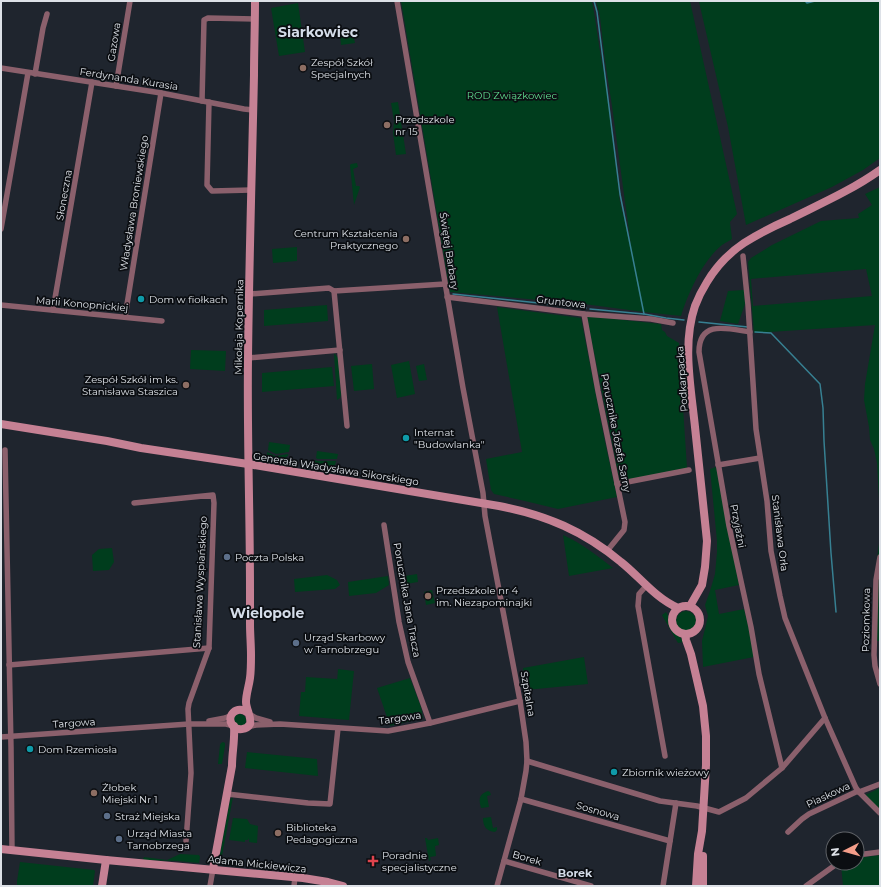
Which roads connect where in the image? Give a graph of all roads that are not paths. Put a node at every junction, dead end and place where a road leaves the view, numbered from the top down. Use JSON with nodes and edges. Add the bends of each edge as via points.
{"nodes":[{"id":1,"x":130,"y":1,"type":"edge"},
{"id":2,"x":255,"y":1,"type":"edge"},
{"id":3,"x":397,"y":1,"type":"edge"},
{"id":4,"x":47,"y":14,"type":"dead end"},
{"id":5,"x":255,"y":19,"type":"junction"},
{"id":6,"x":1,"y":68,"type":"edge"},
{"id":7,"x":28,"y":73,"type":"junction"},
{"id":8,"x":35,"y":74,"type":"junction"},
{"id":9,"x":92,"y":82,"type":"junction"},
{"id":10,"x":116,"y":86,"type":"junction"},
{"id":11,"x":161,"y":93,"type":"junction"},
{"id":12,"x":202,"y":101,"type":"junction"},
{"id":13,"x":209,"y":102,"type":"junction"},
{"id":14,"x":253,"y":110,"type":"junction"},
{"id":15,"x":880,"y":170,"type":"edge"},
{"id":16,"x":252,"y":190,"type":"junction"},
{"id":17,"x":1,"y":229,"type":"edge"},
{"id":18,"x":743,"y":256,"type":"dead end"},
{"id":19,"x":445,"y":284,"type":"junction"},
{"id":20,"x":334,"y":291,"type":"junction"},
{"id":21,"x":250,"y":294,"type":"junction"},
{"id":22,"x":447,"y":297,"type":"junction"},
{"id":23,"x":1,"y":305,"type":"edge"},
{"id":24,"x":53,"y":310,"type":"junction"},
{"id":25,"x":584,"y":314,"type":"junction"},
{"id":26,"x":125,"y":317,"type":"junction"},
{"id":27,"x":162,"y":321,"type":"dead end"},
{"id":28,"x":673,"y":323,"type":"dead end"},
{"id":29,"x":750,"y":332,"type":"junction"},
{"id":30,"x":340,"y":350,"type":"junction"},
{"id":31,"x":248,"y":358,"type":"junction"},
{"id":32,"x":1,"y":424,"type":"edge"},
{"id":33,"x":347,"y":426,"type":"dead end"},
{"id":34,"x":5,"y":450,"type":"dead end"},
{"id":35,"x":760,"y":458,"type":"junction"},
{"id":36,"x":248,"y":464,"type":"junction"},
{"id":37,"x":718,"y":465,"type":"junction"},
{"id":38,"x":689,"y":470,"type":"dead end"},
{"id":39,"x":617,"y":484,"type":"junction"},
{"id":40,"x":134,"y":502,"type":"dead end"},
{"id":41,"x":484,"y":504,"type":"junction"},
{"id":42,"x":384,"y":525,"type":"dead end"},
{"id":43,"x":607,"y":551,"type":"junction"},
{"id":44,"x":880,"y":557,"type":"edge"},
{"id":45,"x":646,"y":586,"type":"junction"},
{"id":46,"x":678,"y":608,"type":"junction"},
{"id":47,"x":692,"y":608,"type":"junction"},
{"id":48,"x":672,"y":617,"type":"junction"},
{"id":49,"x":250,"y":623,"type":"junction"},
{"id":50,"x":689,"y":634,"type":"junction"},
{"id":51,"x":209,"y":648,"type":"junction"},
{"id":52,"x":9,"y":665,"type":"junction"},
{"id":53,"x":880,"y":684,"type":"edge"},
{"id":54,"x":520,"y":701,"type":"junction"},
{"id":55,"x":234,"y":713,"type":"junction"},
{"id":56,"x":248,"y":713,"type":"junction"},
{"id":57,"x":825,"y":718,"type":"junction"},
{"id":58,"x":430,"y":723,"type":"junction"},
{"id":59,"x":189,"y":724,"type":"junction"},
{"id":60,"x":197,"y":724,"type":"junction"},
{"id":61,"x":280,"y":724,"type":"junction"},
{"id":62,"x":234,"y":726,"type":"junction"},
{"id":63,"x":246,"y":728,"type":"junction"},
{"id":64,"x":338,"y":728,"type":"junction"},
{"id":65,"x":11,"y":736,"type":"junction"},
{"id":66,"x":1,"y":737,"type":"edge"},
{"id":67,"x":665,"y":756,"type":"dead end"},
{"id":68,"x":527,"y":761,"type":"junction"},
{"id":69,"x":232,"y":766,"type":"junction"},
{"id":70,"x":782,"y":768,"type":"junction"},
{"id":71,"x":880,"y":784,"type":"edge"},
{"id":72,"x":858,"y":792,"type":"junction"},
{"id":73,"x":227,"y":794,"type":"junction"},
{"id":74,"x":521,"y":799,"type":"junction"},
{"id":75,"x":676,"y":803,"type":"junction"},
{"id":76,"x":703,"y":807,"type":"junction"},
{"id":77,"x":880,"y":813,"type":"edge"},
{"id":78,"x":702,"y":831,"type":"junction"},
{"id":79,"x":788,"y":832,"type":"dead end"},
{"id":80,"x":186,"y":840,"type":"dead end"},
{"id":81,"x":670,"y":841,"type":"junction"},
{"id":82,"x":1,"y":849,"type":"edge"},
{"id":83,"x":12,"y":850,"type":"junction"},
{"id":84,"x":880,"y":852,"type":"edge"},
{"id":85,"x":865,"y":854,"type":"edge"},
{"id":86,"x":106,"y":860,"type":"junction"},
{"id":87,"x":504,"y":861,"type":"junction"},
{"id":88,"x":213,"y":869,"type":"junction"},
{"id":89,"x":827,"y":871,"type":"edge"},
{"id":90,"x":295,"y":877,"type":"junction"},
{"id":91,"x":102,"y":886,"type":"edge"},
{"id":92,"x":210,"y":886,"type":"edge"},
{"id":93,"x":294,"y":886,"type":"edge"},
{"id":94,"x":343,"y":886,"type":"edge"},
{"id":95,"x":497,"y":886,"type":"edge"},
{"id":96,"x":591,"y":886,"type":"edge"},
{"id":97,"x":663,"y":886,"type":"edge"},
{"id":98,"x":696,"y":886,"type":"edge"},
{"id":99,"x":703,"y":886,"type":"edge"},
{"id":100,"x":806,"y":886,"type":"edge"}],
"edges":[{"from":1,"to":10,"type":"street","name":"Gazowa"},
{"from":2,"to":5,"type":"street","name":"Mikołaja Kopernika"},
{"from":3,"to":19,"type":"street","name":"Świętej Barbary"},
{"from":4,"to":8,"type":"street"},
{"from":5,"to":12,"type":"street","via":[[204,20]]},
{"from":5,"to":14,"type":"street","name":"Mikołaja Kopernika"},
{"from":6,"to":7,"type":"street","name":"Ferdynanda Kurasia"},
{"from":7,"to":8,"type":"street","name":"Ferdynanda Kurasia"},
{"from":7,"to":17,"type":"street"},
{"from":8,"to":9,"type":"street","name":"Ferdynanda Kurasia"},
{"from":9,"to":10,"type":"street","name":"Ferdynanda Kurasia"},
{"from":9,"to":24,"type":"street","name":"Słoneczna"},
{"from":10,"to":11,"type":"street","name":"Ferdynanda Kurasia"},
{"from":11,"to":12,"type":"street","name":"Ferdynanda Kurasia"},
{"from":11,"to":26,"type":"street","name":"Władysława Broniewskiego"},
{"from":12,"to":13,"type":"street","name":"Ferdynanda Kurasia"},
{"from":13,"to":14,"type":"street","name":"Ferdynanda Kurasia"},
{"from":13,"to":16,"type":"street","via":[[207,185],[212,192]]},
{"from":14,"to":16,"type":"street","name":"Mikołaja Kopernika"},
{"from":15,"to":47,"type":"street","name":"Podkarpacka","via":[[850,189],[776,225],[740,246],[714,272],[695,306],[690,327],[689,362],[707,541],[700,595]]},
{"from":16,"to":21,"type":"street","name":"Mikołaja Kopernika"},
{"from":18,"to":29,"type":"street","name":"Stanisława Orła"},
{"from":19,"to":20,"type":"street"},
{"from":19,"to":22,"type":"street","name":"Świętej Barbary"},
{"from":20,"to":21,"type":"street","via":[[330,288]]},
{"from":20,"to":30,"type":"street"},
{"from":21,"to":31,"type":"street","name":"Mikołaja Kopernika"},
{"from":22,"to":25,"type":"street","name":"Gruntowa"},
{"from":22,"to":41,"type":"street","name":"Świętej Barbary"},
{"from":23,"to":24,"type":"street","name":"Marii Konopnickiej"},
{"from":24,"to":26,"type":"street","name":"Marii Konopnickiej"},
{"from":25,"to":28,"type":"street","name":"Gruntowa"},
{"from":25,"to":39,"type":"street","name":"Porucznika Józefa Sarny"},
{"from":26,"to":27,"type":"street","name":"Marii Konopnickiej"},
{"from":29,"to":35,"type":"street","name":"Stanisława Orła"},
{"from":29,"to":37,"type":"street","name":"Przyjaźni","via":[[713,329],[706,332],[700,342],[700,360]]},
{"from":30,"to":31,"type":"street"},
{"from":30,"to":33,"type":"street"},
{"from":31,"to":36,"type":"street","name":"Mikołaja Kopernika"},
{"from":32,"to":36,"type":"street","name":"Generała Władysława Sikorskiego"},
{"from":34,"to":52,"type":"street"},
{"from":35,"to":37,"type":"street"},
{"from":35,"to":57,"type":"street","name":"Stanisława Orła","via":[[771,551],[785,618]]},
{"from":36,"to":41,"type":"street","name":"Generała Władysława Sikorskiego"},
{"from":36,"to":49,"type":"street"},
{"from":37,"to":70,"type":"street","name":"Przyjaźni","via":[[759,674]]},
{"from":38,"to":39,"type":"street"},
{"from":39,"to":43,"type":"street","name":"Porucznika Józefa Sarny","via":[[625,527]]},
{"from":40,"to":51,"type":"street","name":"Stanisława Wyspiańskiego","via":[[213,496]]},
{"from":41,"to":43,"type":"street","name":"Generała Władysława Sikorskiego","via":[[519,510],[555,521]]},
{"from":41,"to":54,"type":"street","name":"Szpitalna"},
{"from":42,"to":58,"type":"street","name":"Porucznika Jana Tracza","via":[[408,662]]},
{"from":43,"to":45,"type":"street","name":"Generała Władysława Sikorskiego"},
{"from":44,"to":53,"type":"street","name":"Poziomkowa","via":[[876,580],[874,655]]},
{"from":45,"to":46,"type":"street","name":"Generała Władysława Sikorskiego"},
{"from":45,"to":48,"type":"street","name":"Generała Władysława Sikorskiego"},
{"from":45,"to":67,"type":"street","via":[[639,594],[638,606]]},
{"from":46,"to":47,"type":"street"},
{"from":46,"to":48,"type":"street"},
{"from":47,"to":50,"type":"street","via":[[698,613],[700,622],[696,631]]},
{"from":48,"to":50,"type":"street","via":[[676,631]]},
{"from":49,"to":55,"type":"street","via":[[243,689],[240,704]]},
{"from":49,"to":56,"type":"street","via":[[250,677],[246,700]]},
{"from":50,"to":76,"type":"street","via":[[686,640],[703,706],[705,724]]},
{"from":51,"to":52,"type":"street"},
{"from":51,"to":59,"type":"street","name":"Stanisława Wyspiańskiego","via":[[189,703]]},
{"from":52,"to":65,"type":"street"},
{"from":54,"to":58,"type":"street","name":"Targowa"},
{"from":54,"to":68,"type":"street","name":"Szpitalna"},
{"from":55,"to":56,"type":"street","via":[[242,710]]},
{"from":55,"to":60,"type":"street","name":"Targowa","via":[[225,718]]},
{"from":55,"to":62,"type":"street","via":[[231,721]]},
{"from":56,"to":61,"type":"street","name":"Targowa","via":[[256,718]]},
{"from":56,"to":63,"type":"street","via":[[250,721]]},
{"from":57,"to":70,"type":"street"},
{"from":57,"to":72,"type":"street","name":"Stanisława Orła"},
{"from":58,"to":64,"type":"street","name":"Targowa","via":[[388,731]]},
{"from":59,"to":60,"type":"street","name":"Targowa"},
{"from":59,"to":65,"type":"street","name":"Targowa"},
{"from":59,"to":80,"type":"street","name":"Stanisława Wyspiańskiego","via":[[191,773]]},
{"from":60,"to":62,"type":"street","name":"Targowa"},
{"from":61,"to":63,"type":"street","name":"Targowa"},
{"from":61,"to":64,"type":"street","name":"Targowa"},
{"from":62,"to":63,"type":"street","via":[[239,729]]},
{"from":62,"to":69,"type":"street"},
{"from":63,"to":69,"type":"street","via":[[240,736]]},
{"from":64,"to":73,"type":"street","via":[[330,804]]},
{"from":65,"to":66,"type":"street","name":"Targowa"},
{"from":65,"to":83,"type":"street"},
{"from":68,"to":74,"type":"street","name":"Szpitalna"},
{"from":68,"to":75,"type":"street","via":[[660,801]]},
{"from":69,"to":73,"type":"street"},
{"from":70,"to":76,"type":"street","via":[[746,798],[727,809],[719,812]]},
{"from":71,"to":72,"type":"street","name":"Piaskowa"},
{"from":72,"to":77,"type":"street","name":"Stanisława Orła"},
{"from":72,"to":79,"type":"street","name":"Piaskowa","via":[[809,814]]},
{"from":73,"to":88,"type":"street"},
{"from":74,"to":81,"type":"street","name":"Sosnowa"},
{"from":74,"to":87,"type":"street","name":"Szpitalna"},
{"from":75,"to":76,"type":"street"},
{"from":75,"to":81,"type":"street"},
{"from":76,"to":78,"type":"street"},
{"from":78,"to":98,"type":"street"},
{"from":78,"to":99,"type":"street"},
{"from":81,"to":97,"type":"street"},
{"from":82,"to":83,"type":"street","name":"Adama Mickiewicza"},
{"from":83,"to":86,"type":"street","name":"Adama Mickiewicza"},
{"from":84,"to":85,"type":"street"},
{"from":86,"to":88,"type":"street","name":"Adama Mickiewicza"},
{"from":86,"to":91,"type":"street"},
{"from":87,"to":95,"type":"street","name":"Szpitalna"},
{"from":87,"to":96,"type":"street","name":"Borek"},
{"from":88,"to":90,"type":"street","name":"Adama Mickiewicza"},
{"from":88,"to":92,"type":"street"},
{"from":89,"to":100,"type":"street"},
{"from":90,"to":93,"type":"street"},
{"from":90,"to":94,"type":"street","name":"Adama Mickiewicza"}]}
